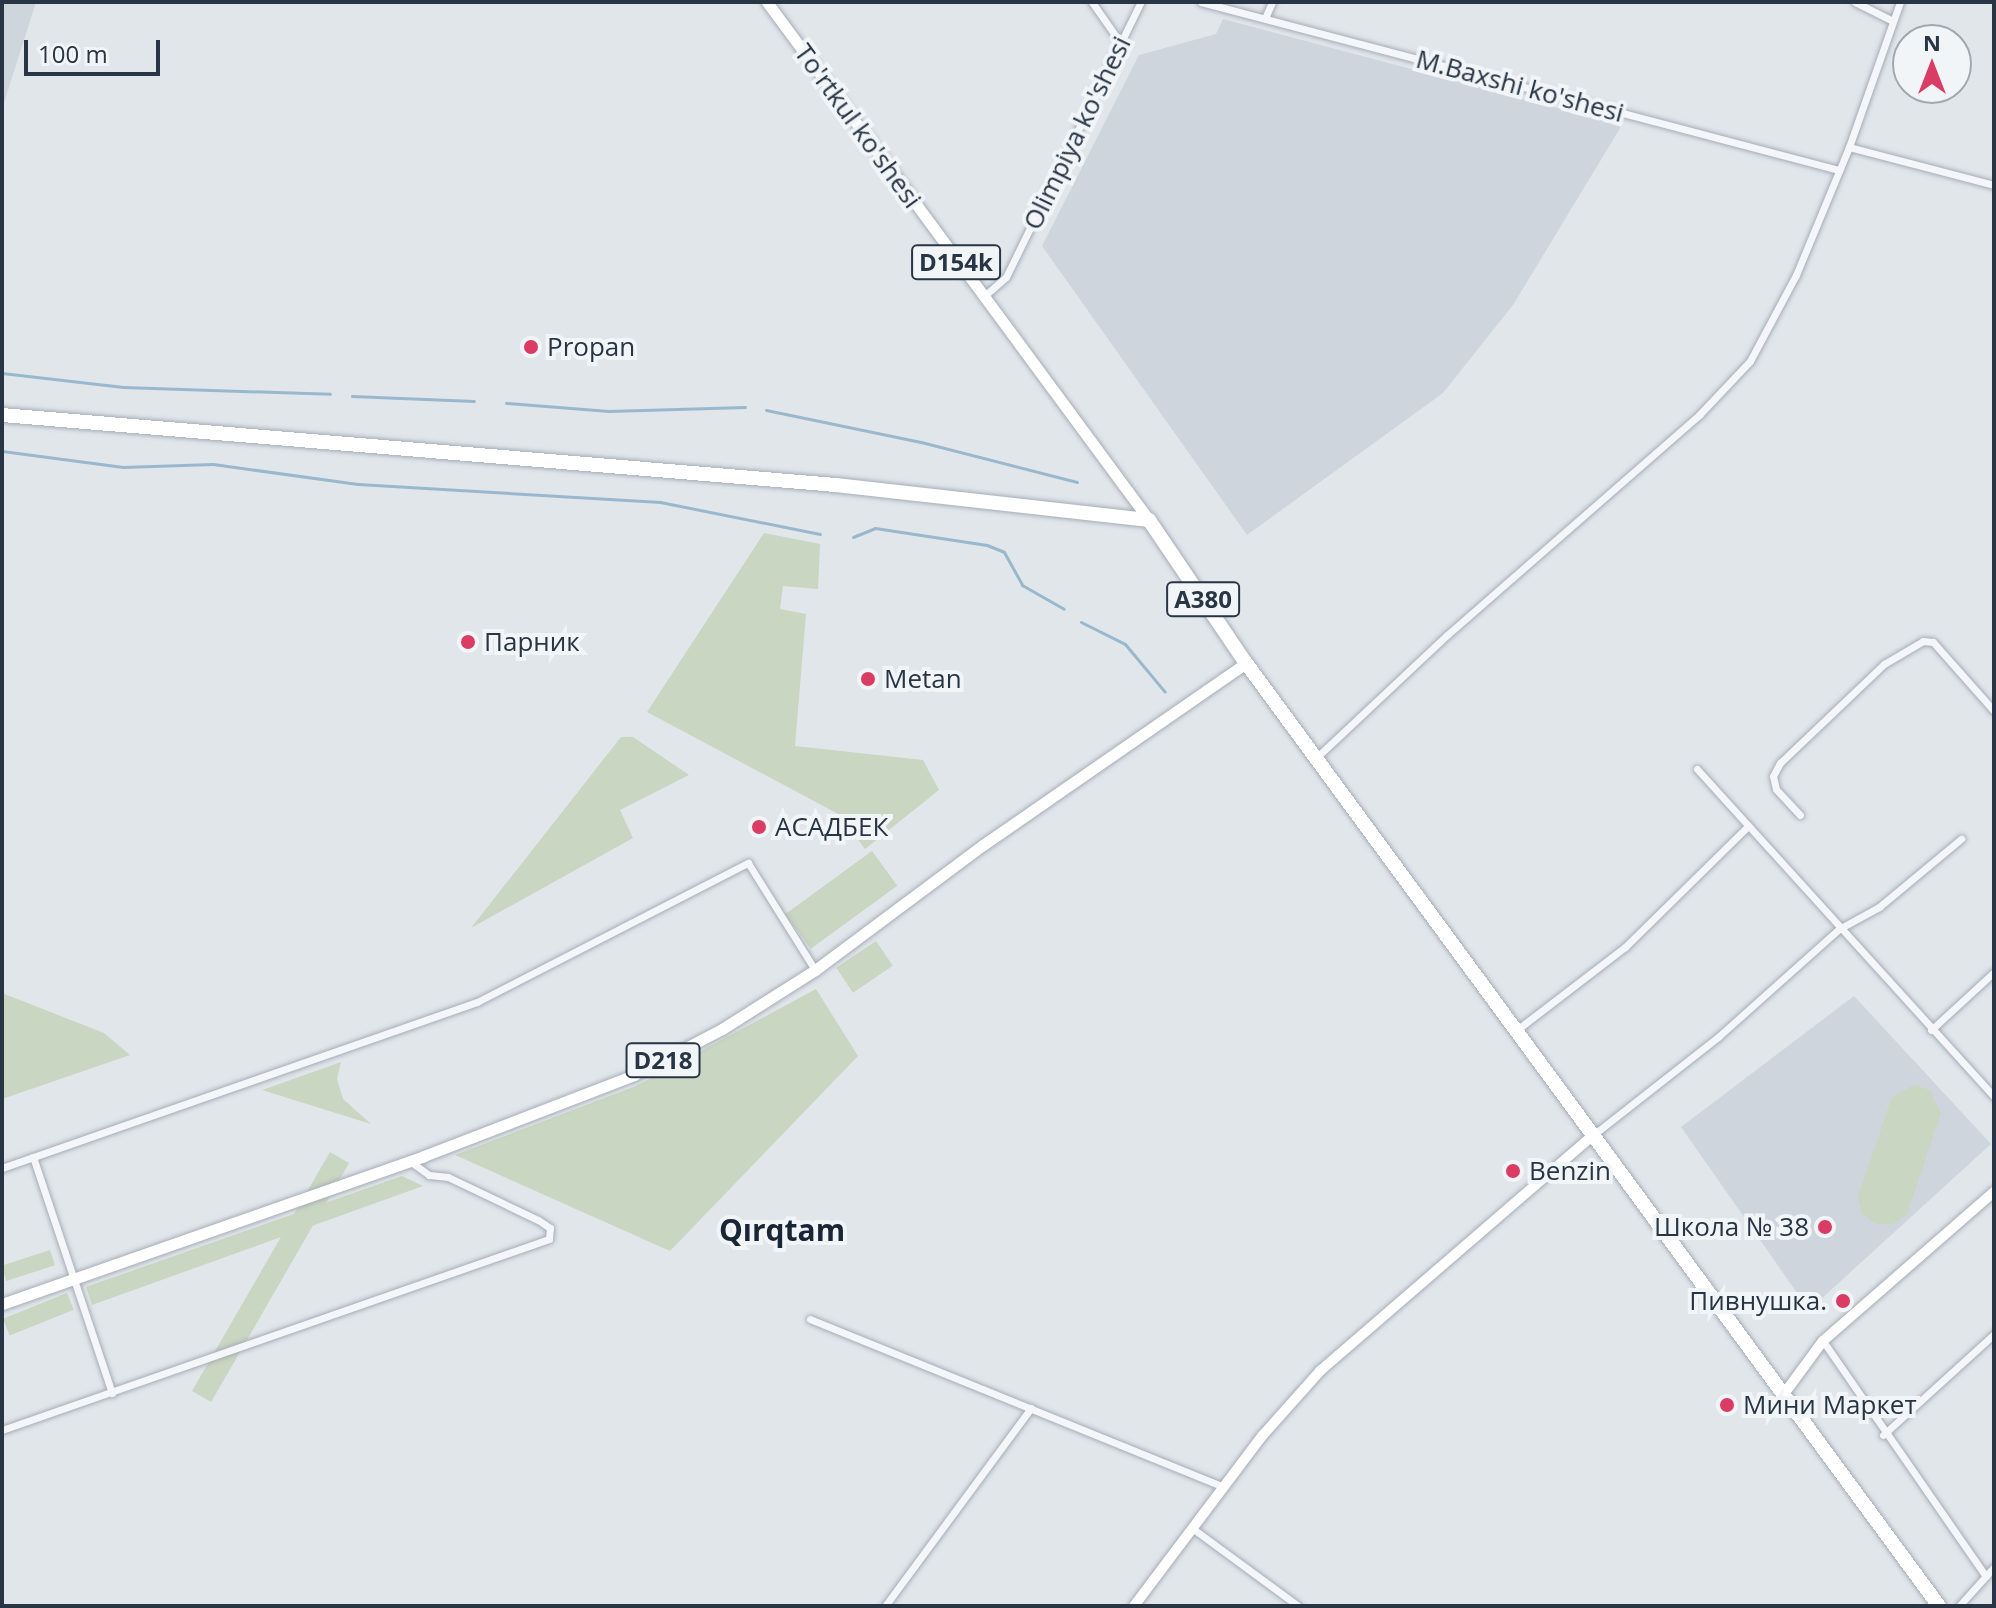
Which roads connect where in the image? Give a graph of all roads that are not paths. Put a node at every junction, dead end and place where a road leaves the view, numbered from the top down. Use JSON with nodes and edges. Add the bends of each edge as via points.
{"nodes":[{"id":1,"x":767,"y":2,"type":"edge"},
{"id":2,"x":1092,"y":2,"type":"edge"},
{"id":3,"x":1141,"y":2,"type":"edge"},
{"id":4,"x":1201,"y":2,"type":"edge"},
{"id":5,"x":1272,"y":2,"type":"edge"},
{"id":6,"x":1855,"y":2,"type":"edge"},
{"id":7,"x":1900,"y":2,"type":"edge"},
{"id":8,"x":1265,"y":18,"type":"junction"},
{"id":9,"x":1893,"y":21,"type":"junction"},
{"id":10,"x":1122,"y":45,"type":"junction"},
{"id":11,"x":1849,"y":147,"type":"junction"},
{"id":12,"x":1839,"y":170,"type":"junction"},
{"id":13,"x":1994,"y":185,"type":"edge"},
{"id":14,"x":981,"y":298,"type":"junction"},
{"id":15,"x":2,"y":415,"type":"edge"},
{"id":16,"x":1149,"y":520,"type":"junction"},
{"id":17,"x":1246,"y":663,"type":"junction"},
{"id":18,"x":1994,"y":711,"type":"edge"},
{"id":19,"x":1317,"y":757,"type":"junction"},
{"id":20,"x":1697,"y":769,"type":"dead end"},
{"id":21,"x":1800,"y":815,"type":"dead end"},
{"id":22,"x":1748,"y":826,"type":"junction"},
{"id":23,"x":1961,"y":839,"type":"dead end"},
{"id":24,"x":1839,"y":929,"type":"junction"},
{"id":25,"x":815,"y":970,"type":"junction"},
{"id":26,"x":1994,"y":972,"type":"edge"},
{"id":27,"x":1518,"y":1029,"type":"junction"},
{"id":28,"x":1931,"y":1030,"type":"junction"},
{"id":29,"x":1994,"y":1096,"type":"edge"},
{"id":30,"x":1591,"y":1137,"type":"junction"},
{"id":31,"x":33,"y":1157,"type":"junction"},
{"id":32,"x":410,"y":1161,"type":"junction"},
{"id":33,"x":2,"y":1168,"type":"edge"},
{"id":34,"x":1994,"y":1192,"type":"edge"},
{"id":35,"x":73,"y":1279,"type":"junction"},
{"id":36,"x":2,"y":1304,"type":"edge"},
{"id":37,"x":810,"y":1319,"type":"dead end"},
{"id":38,"x":1994,"y":1334,"type":"edge"},
{"id":39,"x":1823,"y":1341,"type":"junction"},
{"id":40,"x":112,"y":1393,"type":"junction"},
{"id":41,"x":1784,"y":1394,"type":"junction"},
{"id":42,"x":1031,"y":1408,"type":"junction"},
{"id":43,"x":2,"y":1430,"type":"edge"},
{"id":44,"x":1883,"y":1435,"type":"junction"},
{"id":45,"x":1223,"y":1487,"type":"junction"},
{"id":46,"x":1192,"y":1528,"type":"junction"},
{"id":47,"x":1994,"y":1567,"type":"edge"},
{"id":48,"x":1986,"y":1576,"type":"junction"},
{"id":49,"x":885,"y":1606,"type":"edge"},
{"id":50,"x":1134,"y":1606,"type":"edge"},
{"id":51,"x":1298,"y":1606,"type":"edge"},
{"id":52,"x":1939,"y":1606,"type":"edge"},
{"id":53,"x":1959,"y":1606,"type":"edge"}],
"edges":[{"from":1,"to":14,"type":"main road","name":"To'rtkul ko'shesi","number":"D154k"},
{"from":2,"to":10,"type":"street"},
{"from":3,"to":10,"type":"street","name":"Olimpiya ko'shesi"},
{"from":4,"to":8,"type":"street","name":"M.Baxshi ko'shesi"},
{"from":5,"to":8,"type":"street"},
{"from":6,"to":9,"type":"street"},
{"from":7,"to":9,"type":"street"},
{"from":8,"to":12,"type":"street","name":"M.Baxshi ko'shesi"},
{"from":9,"to":11,"type":"street"},
{"from":10,"to":14,"type":"street","name":"Olimpiya ko'shesi","via":[[1006,277]]},
{"from":11,"to":12,"type":"street"},
{"from":11,"to":13,"type":"street"},
{"from":12,"to":19,"type":"street","via":[[1796,275],[1750,361],[1699,415],[1447,635]]},
{"from":14,"to":16,"type":"main road","name":"To'rtkul ko'shesi","number":"D154k"},
{"from":15,"to":16,"type":"highway","via":[[806,482]]},
{"from":16,"to":17,"type":"highway","number":"A380"},
{"from":17,"to":19,"type":"highway","number":"A380"},
{"from":17,"to":25,"type":"main road","number":"D218","via":[[995,836]]},
{"from":18,"to":21,"type":"street","via":[[1933,642],[1923,641],[1884,664],[1780,763],[1773,776],[1776,789]]},
{"from":19,"to":27,"type":"highway","number":"A380"},
{"from":20,"to":22,"type":"street"},
{"from":22,"to":24,"type":"street"},
{"from":22,"to":27,"type":"street","via":[[1625,947]]},
{"from":23,"to":24,"type":"street","via":[[1879,907]]},
{"from":24,"to":28,"type":"street"},
{"from":24,"to":30,"type":"street","via":[[1718,1037]]},
{"from":25,"to":31,"type":"street","via":[[748,863],[477,1002]]},
{"from":25,"to":32,"type":"main road","number":"D218","via":[[722,1029],[634,1075]]},
{"from":26,"to":28,"type":"street"},
{"from":27,"to":30,"type":"highway","number":"A380"},
{"from":28,"to":29,"type":"street"},
{"from":30,"to":41,"type":"highway","number":"A380"},
{"from":30,"to":45,"type":"street","via":[[1320,1371]]},
{"from":31,"to":33,"type":"street"},
{"from":31,"to":35,"type":"street"},
{"from":32,"to":35,"type":"main road","number":"D218"},
{"from":32,"to":40,"type":"street","via":[[429,1175],[448,1177],[538,1220],[550,1228],[549,1239]]},
{"from":34,"to":39,"type":"street"},
{"from":35,"to":36,"type":"main road","number":"D218"},
{"from":35,"to":40,"type":"street"},
{"from":37,"to":42,"type":"street"},
{"from":38,"to":44,"type":"street"},
{"from":39,"to":41,"type":"street"},
{"from":39,"to":44,"type":"street"},
{"from":40,"to":43,"type":"street"},
{"from":41,"to":52,"type":"highway","number":"A380"},
{"from":42,"to":45,"type":"street"},
{"from":42,"to":49,"type":"street"},
{"from":44,"to":48,"type":"street"},
{"from":45,"to":46,"type":"street"},
{"from":46,"to":50,"type":"street"},
{"from":46,"to":51,"type":"street"},
{"from":47,"to":48,"type":"street"},
{"from":48,"to":53,"type":"street"}]}
